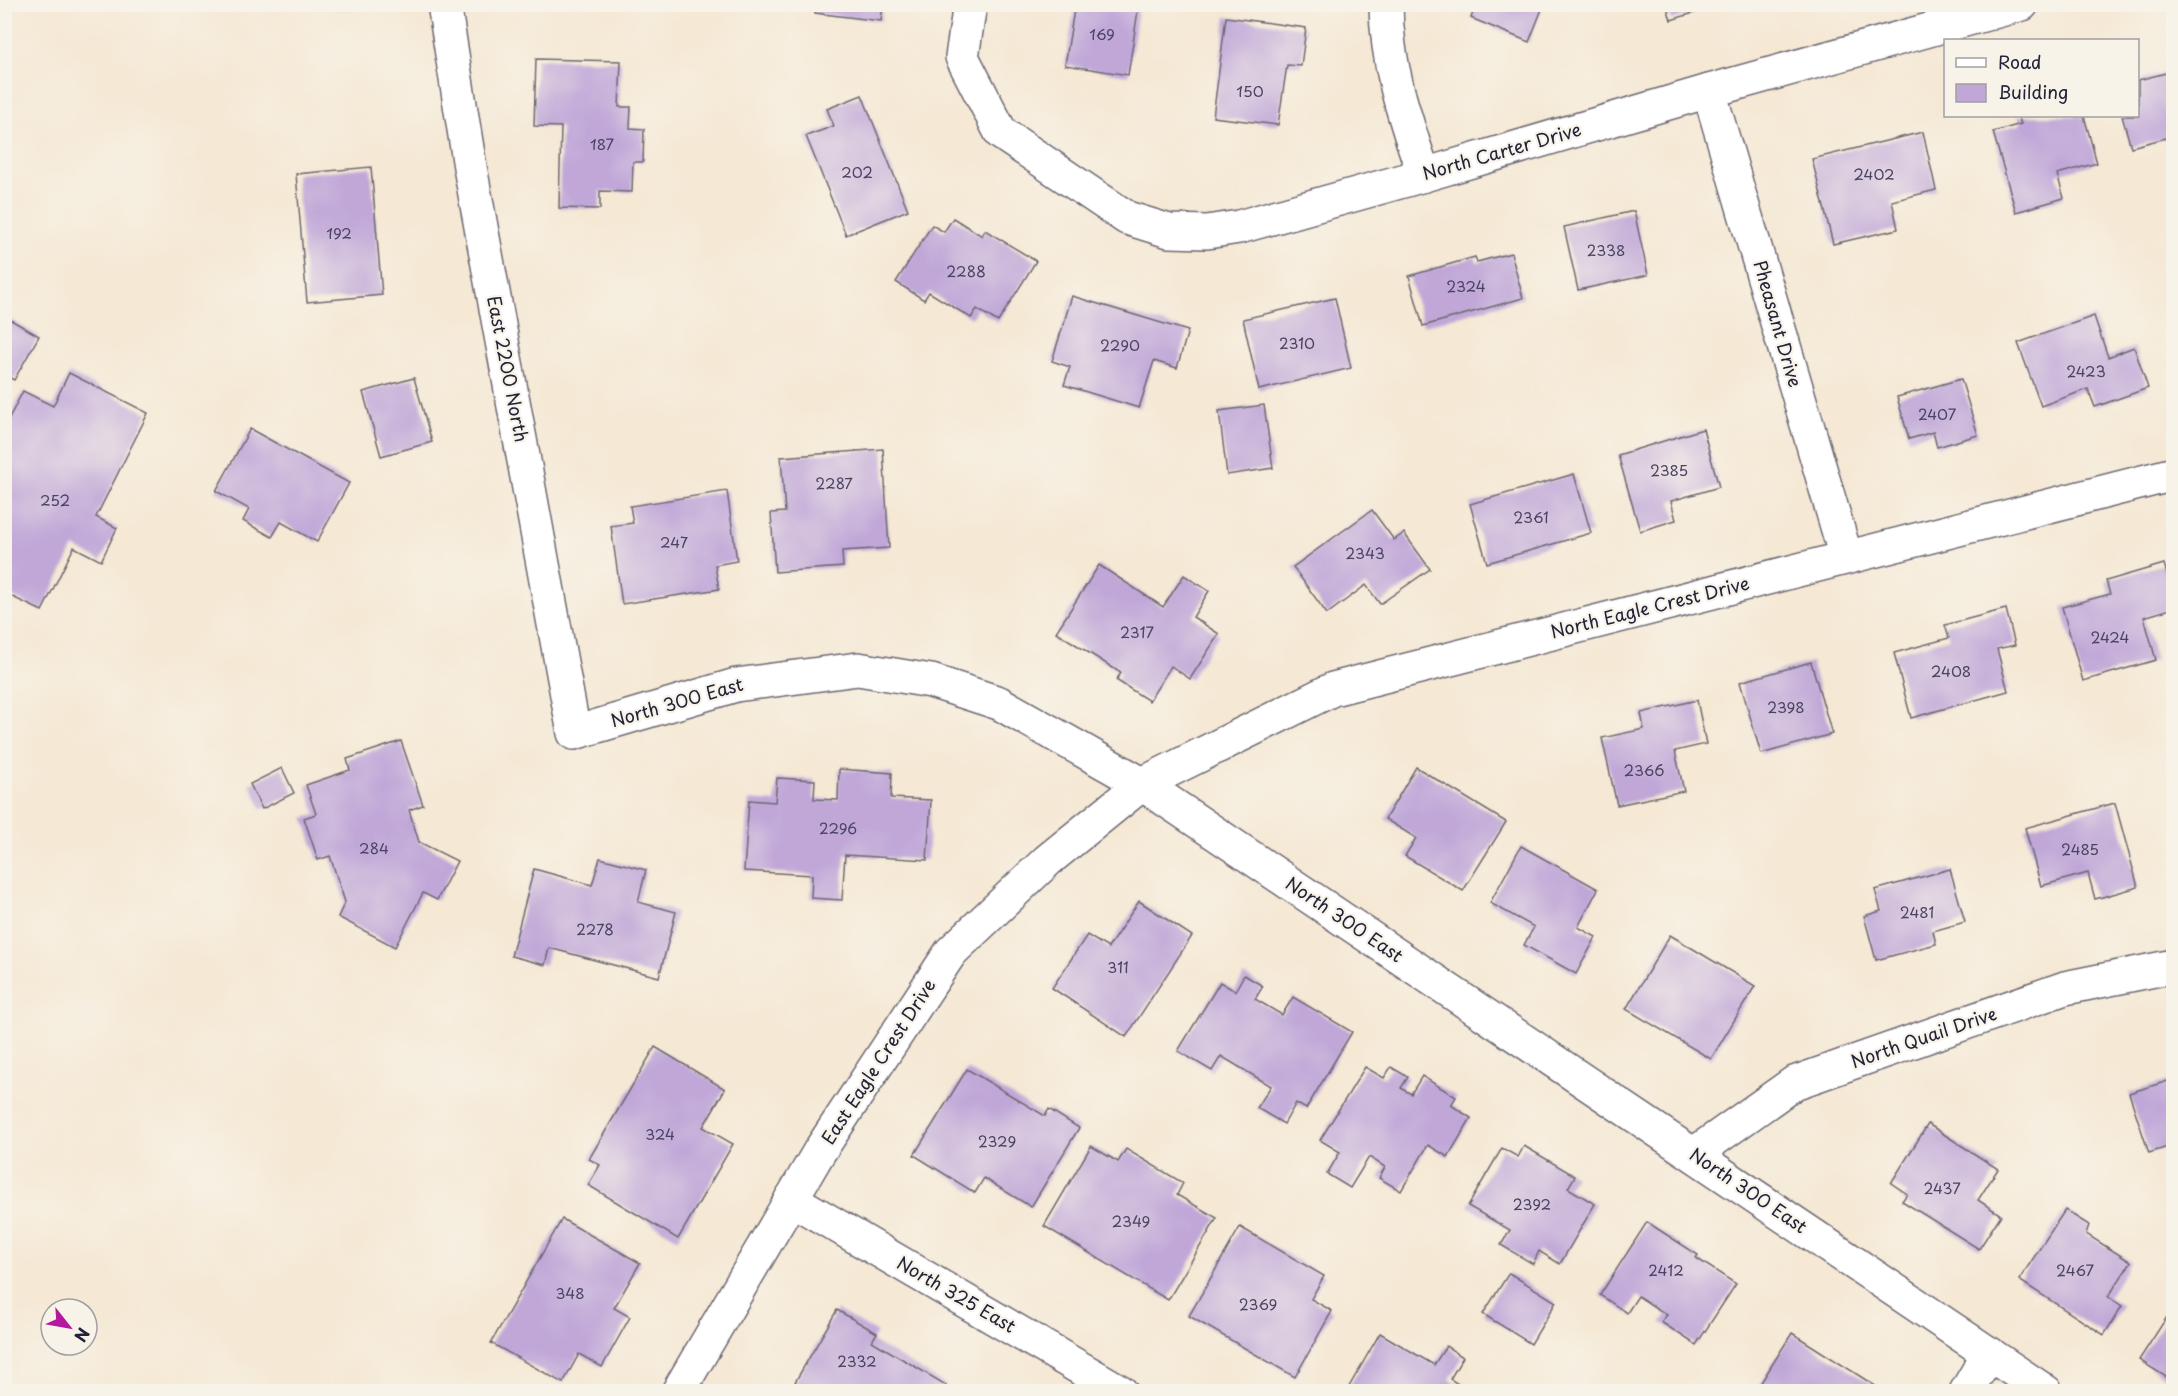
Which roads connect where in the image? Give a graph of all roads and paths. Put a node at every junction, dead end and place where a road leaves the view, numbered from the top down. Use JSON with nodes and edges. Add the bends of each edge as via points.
{"nodes":[{"id":1,"x":444,"y":4,"type":"edge"},
{"id":2,"x":970,"y":4,"type":"edge"},
{"id":3,"x":1386,"y":4,"type":"edge"},
{"id":4,"x":2022,"y":4,"type":"edge"},
{"id":5,"x":1709,"y":91,"type":"junction"},
{"id":6,"x":1424,"y":176,"type":"junction"},
{"id":7,"x":2174,"y":474,"type":"edge"},
{"id":8,"x":1846,"y":557,"type":"junction"},
{"id":9,"x":574,"y":733,"type":"joint"},
{"id":10,"x":1142,"y":784,"type":"junction"},
{"id":11,"x":2174,"y":966,"type":"edge"},
{"id":12,"x":1694,"y":1154,"type":"junction"},
{"id":13,"x":791,"y":1199,"type":"junction"},
{"id":14,"x":1989,"y":1353,"type":"junction"},
{"id":15,"x":678,"y":1392,"type":"edge"},
{"id":16,"x":1121,"y":1392,"type":"edge"},
{"id":17,"x":1966,"y":1392,"type":"edge"},
{"id":18,"x":2046,"y":1392,"type":"edge"}],
"edges":[{"from":1,"to":9,"type":"street","name":"East 2200 North"},
{"from":2,"to":6,"type":"street","name":"North Carter Drive","via":[[962,57],[1001,133],[1127,219],[1168,231],[1207,232],[1239,227]]},
{"from":3,"to":6,"type":"street","via":[[1393,74]]},
{"from":4,"to":5,"type":"street","name":"North Carter Drive"},
{"from":5,"to":6,"type":"street","name":"North Carter Drive"},
{"from":5,"to":8,"type":"street","name":"Pheasant Drive"},
{"from":7,"to":8,"type":"street","name":"North Eagle Crest Drive"},
{"from":8,"to":10,"type":"street","name":"North Eagle Crest Drive","via":[[1332,689]]},
{"from":9,"to":10,"type":"street","name":"North 300 East","via":[[736,684],[858,669],[932,681],[999,703]]},
{"from":10,"to":12,"type":"street","name":"North 300 East"},
{"from":10,"to":13,"type":"street","name":"East Eagle Crest Drive","via":[[1048,860],[951,952]]},
{"from":11,"to":12,"type":"street","name":"North Quail Drive","via":[[2065,988],[1794,1083]]},
{"from":12,"to":14,"type":"street","name":"North 300 East"},
{"from":13,"to":15,"type":"street","name":"East Eagle Crest Drive"},
{"from":13,"to":16,"type":"street","name":"North 325 East"},
{"from":14,"to":17,"type":"street"},
{"from":14,"to":18,"type":"street","name":"North 300 East"}]}
